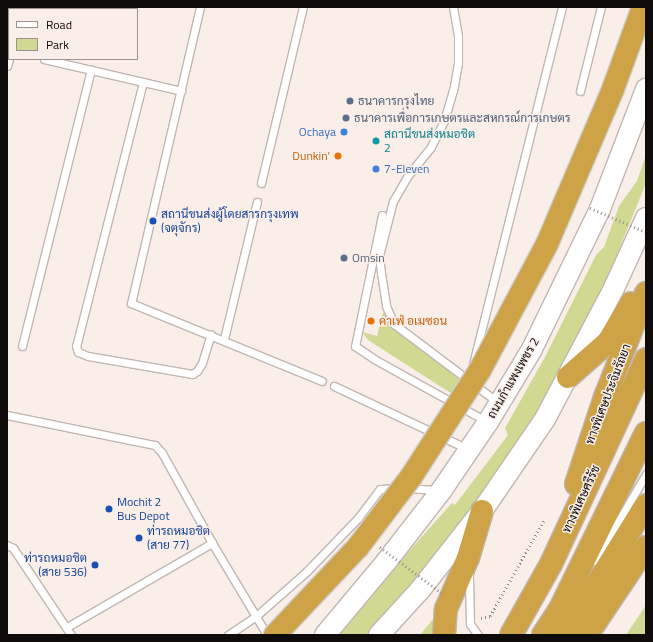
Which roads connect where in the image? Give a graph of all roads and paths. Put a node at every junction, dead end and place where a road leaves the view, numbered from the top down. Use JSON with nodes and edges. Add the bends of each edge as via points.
{"nodes":[{"id":1,"x":200,"y":7,"type":"edge"},
{"id":2,"x":303,"y":7,"type":"edge"},
{"id":3,"x":453,"y":7,"type":"edge"},
{"id":4,"x":562,"y":7,"type":"edge"},
{"id":5,"x":601,"y":7,"type":"edge"},
{"id":6,"x":643,"y":7,"type":"edge"},
{"id":7,"x":48,"y":60,"type":"edge"},
{"id":8,"x":91,"y":70,"type":"junction"},
{"id":9,"x":143,"y":82,"type":"junction"},
{"id":10,"x":646,"y":89,"type":"edge"},
{"id":11,"x":181,"y":90,"type":"junction"},
{"id":12,"x":580,"y":91,"type":"dead end"},
{"id":13,"x":261,"y":183,"type":"dead end"},
{"id":14,"x":257,"y":202,"type":"dead end"},
{"id":15,"x":590,"y":208,"type":"dead end"},
{"id":16,"x":382,"y":215,"type":"dead end"},
{"id":17,"x":646,"y":218,"type":"edge"},
{"id":18,"x":646,"y":232,"type":"edge"},
{"id":19,"x":646,"y":285,"type":"edge"},
{"id":20,"x":646,"y":293,"type":"edge"},
{"id":21,"x":211,"y":334,"type":"junction"},
{"id":22,"x":224,"y":339,"type":"junction"},
{"id":23,"x":22,"y":346,"type":"dead end"},
{"id":24,"x":646,"y":359,"type":"edge"},
{"id":25,"x":568,"y":377,"type":"junction"},
{"id":26,"x":322,"y":381,"type":"dead end"},
{"id":27,"x":468,"y":382,"type":"junction"},
{"id":28,"x":334,"y":386,"type":"dead end"},
{"id":29,"x":500,"y":403,"type":"junction"},
{"id":30,"x":7,"y":415,"type":"edge"},
{"id":31,"x":488,"y":422,"type":"junction"},
{"id":32,"x":646,"y":433,"type":"edge"},
{"id":33,"x":470,"y":450,"type":"junction"},
{"id":34,"x":646,"y":474,"type":"edge"},
{"id":35,"x":441,"y":491,"type":"junction"},
{"id":36,"x":646,"y":505,"type":"edge"},
{"id":37,"x":482,"y":511,"type":"junction"},
{"id":38,"x":544,"y":520,"type":"dead end"},
{"id":39,"x":212,"y":543,"type":"junction"},
{"id":40,"x":7,"y":545,"type":"edge"},
{"id":41,"x":646,"y":546,"type":"edge"},
{"id":42,"x":380,"y":547,"type":"dead end"},
{"id":43,"x":468,"y":558,"type":"junction"},
{"id":44,"x":551,"y":564,"type":"junction"},
{"id":45,"x":442,"y":594,"type":"dead end"},
{"id":46,"x":255,"y":617,"type":"junction"},
{"id":47,"x":482,"y":618,"type":"dead end"},
{"id":48,"x":66,"y":627,"type":"junction"},
{"id":49,"x":71,"y":635,"type":"edge"},
{"id":50,"x":228,"y":635,"type":"edge"},
{"id":51,"x":267,"y":635,"type":"edge"},
{"id":52,"x":275,"y":635,"type":"edge"},
{"id":53,"x":325,"y":635,"type":"edge"},
{"id":54,"x":379,"y":635,"type":"edge"},
{"id":55,"x":444,"y":635,"type":"edge"},
{"id":56,"x":478,"y":635,"type":"edge"},
{"id":57,"x":511,"y":635,"type":"edge"},
{"id":58,"x":543,"y":635,"type":"edge"},
{"id":59,"x":547,"y":635,"type":"edge"},
{"id":60,"x":565,"y":635,"type":"edge"},
{"id":61,"x":587,"y":635,"type":"edge"}],
"edges":[{"from":1,"to":11,"type":"lane"},
{"from":2,"to":13,"type":"lane"},
{"from":3,"to":27,"type":"lane","via":[[458,36],[458,63],[444,121],[431,147],[393,201],[379,256],[386,306],[394,324]]},
{"from":4,"to":27,"type":"lane"},
{"from":5,"to":12,"type":"lane"},
{"from":6,"to":52,"type":"highway","bridge":true,"via":[[613,89],[547,244],[480,370],[411,477],[363,540]]},
{"from":7,"to":8,"type":"lane"},
{"from":8,"to":9,"type":"lane"},
{"from":8,"to":23,"type":"lane"},
{"from":9,"to":11,"type":"lane"},
{"from":9,"to":21,"type":"lane","via":[[76,346],[78,352],[88,356],[192,374],[202,363]]},
{"from":10,"to":29,"type":"main road","name":"ถนนกำแพงเพชร 2","via":[[606,194],[571,271],[532,349]]},
{"from":11,"to":21,"type":"lane","via":[[131,303]]},
{"from":14,"to":22,"type":"lane"},
{"from":15,"to":18,"type":"path","bridge":true},
{"from":16,"to":31,"type":"lane","via":[[355,346],[374,360]]},
{"from":17,"to":25,"type":"main road","via":[[614,288]]},
{"from":19,"to":25,"type":"highway","via":[[634,298],[608,342]]},
{"from":20,"to":44,"type":"highway","name":"ทางพิเศษประจิมรัถยา","via":[[605,397]]},
{"from":21,"to":22,"type":"lane"},
{"from":22,"to":26,"type":"lane"},
{"from":24,"to":44,"type":"highway","name":"ทางพิเศษศรีรัช"},
{"from":25,"to":37,"type":"main road","via":[[545,419]]},
{"from":27,"to":29,"type":"lane"},
{"from":28,"to":33,"type":"lane"},
{"from":29,"to":31,"type":"main road","name":"ถนนกำแพงเพชร 2"},
{"from":30,"to":39,"type":"lane","via":[[155,446],[162,453]]},
{"from":31,"to":33,"type":"main road","name":"ถนนกำแพงเพชร 2"},
{"from":32,"to":58,"type":"highway","via":[[560,609]]},
{"from":33,"to":35,"type":"main road","name":"ถนนกำแพงเพชร 2"},
{"from":34,"to":59,"type":"lane"},
{"from":35,"to":46,"type":"lane","via":[[402,487],[380,489],[337,539]]},
{"from":35,"to":53,"type":"main road","name":"ถนนกำแพงเพชร 2"},
{"from":36,"to":60,"type":"highway"},
{"from":37,"to":43,"type":"highway"},
{"from":37,"to":54,"type":"main road","via":[[420,590]]},
{"from":38,"to":47,"type":"path","via":[[490,616]]},
{"from":39,"to":46,"type":"lane"},
{"from":39,"to":48,"type":"lane"},
{"from":40,"to":48,"type":"lane","via":[[13,548]]},
{"from":41,"to":61,"type":"highway"},
{"from":42,"to":45,"type":"path","bridge":true},
{"from":43,"to":55,"type":"highway","via":[[446,609]]},
{"from":43,"to":56,"type":"lane","via":[[470,624]]},
{"from":44,"to":57,"type":"highway","name":"ทางพิเศษศรีรัช"},
{"from":46,"to":50,"type":"lane"},
{"from":46,"to":51,"type":"lane"},
{"from":48,"to":49,"type":"lane"}]}
